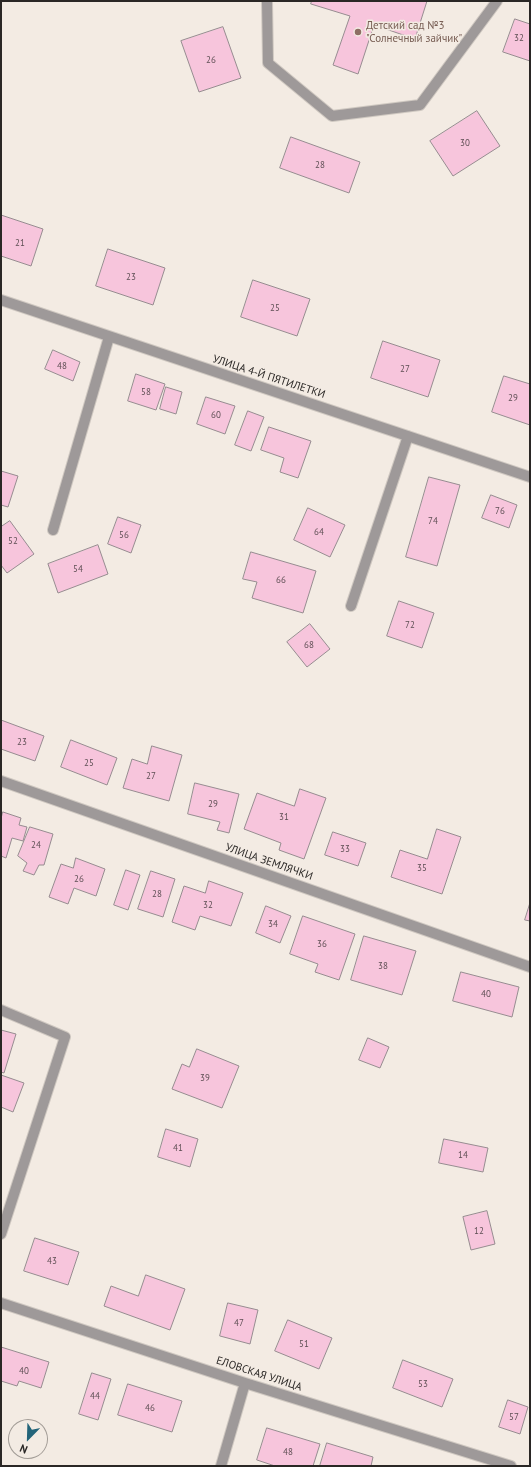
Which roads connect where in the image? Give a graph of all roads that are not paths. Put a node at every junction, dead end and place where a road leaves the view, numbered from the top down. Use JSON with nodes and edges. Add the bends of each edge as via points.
{"nodes":[{"id":1,"x":267,"y":1,"type":"edge"},
{"id":2,"x":497,"y":1,"type":"edge"},
{"id":3,"x":1,"y":300,"type":"edge"},
{"id":4,"x":109,"y":337,"type":"junction"},
{"id":5,"x":408,"y":436,"type":"junction"},
{"id":6,"x":530,"y":477,"type":"edge"},
{"id":7,"x":53,"y":530,"type":"dead end"},
{"id":8,"x":351,"y":606,"type":"dead end"},
{"id":9,"x":1,"y":781,"type":"edge"},
{"id":10,"x":530,"y":967,"type":"edge"},
{"id":11,"x":1,"y":1010,"type":"edge"},
{"id":12,"x":1,"y":1234,"type":"edge"},
{"id":13,"x":1,"y":1303,"type":"edge"},
{"id":14,"x":245,"y":1383,"type":"junction"},
{"id":15,"x":221,"y":1466,"type":"edge"},
{"id":16,"x":511,"y":1466,"type":"edge"}],
"edges":[{"from":1,"to":2,"type":"street","via":[[268,63],[332,116],[420,105]]},
{"from":3,"to":4,"type":"street","name":"УЛИЦА 4-Й ПЯТИЛЕТКИ"},
{"from":4,"to":5,"type":"street","name":"УЛИЦА 4-Й ПЯТИЛЕТКИ"},
{"from":4,"to":7,"type":"street"},
{"from":5,"to":6,"type":"street","name":"УЛИЦА 4-Й ПЯТИЛЕТКИ"},
{"from":5,"to":8,"type":"street"},
{"from":9,"to":10,"type":"street","name":"УЛИЦА ЗЕМЛЯЧКИ"},
{"from":11,"to":12,"type":"street","via":[[65,1037]]},
{"from":13,"to":14,"type":"street","name":"ЕЛОВСКАЯ УЛИЦА"},
{"from":14,"to":15,"type":"street"},
{"from":14,"to":16,"type":"street","name":"ЕЛОВСКАЯ УЛИЦА"}]}
